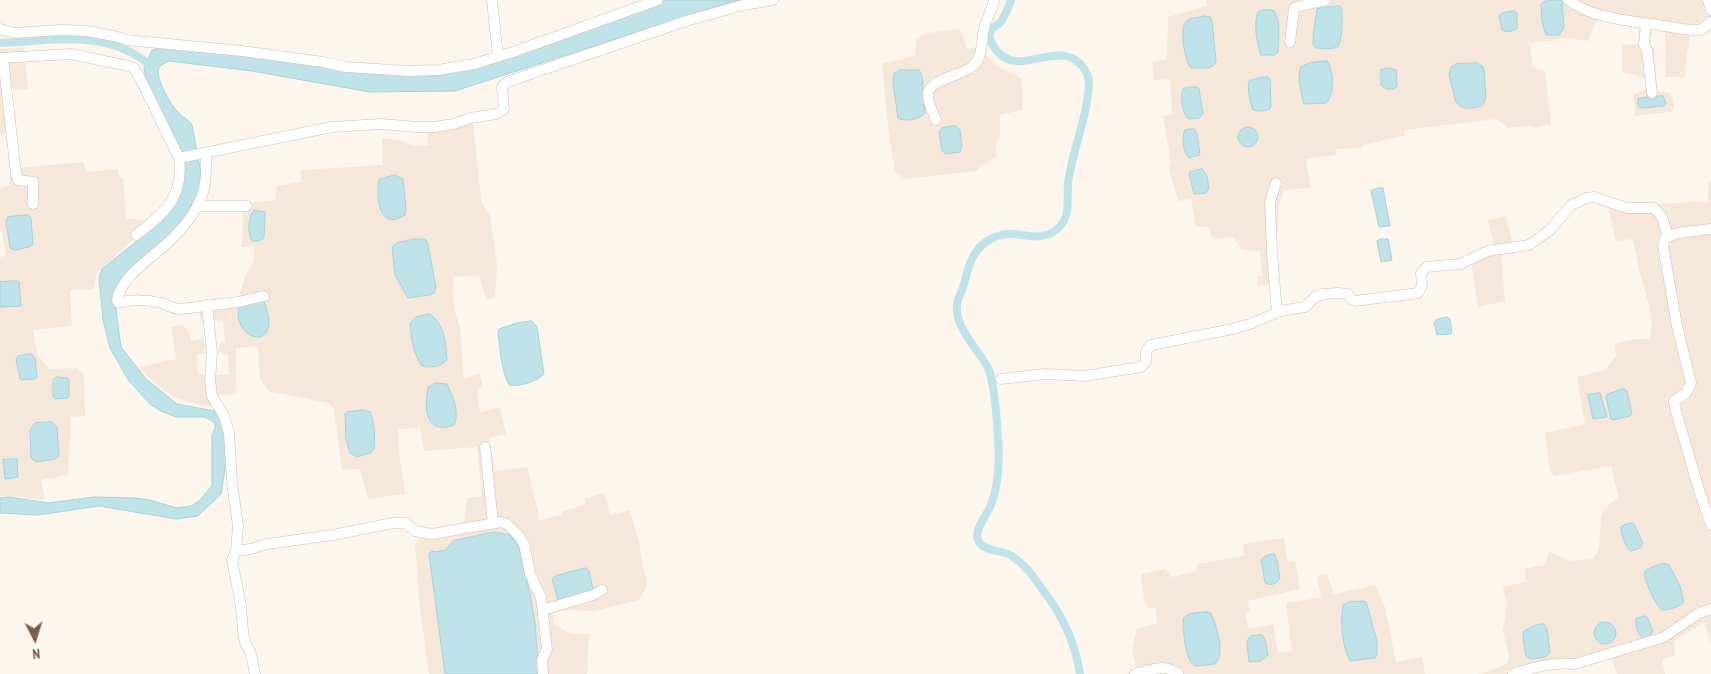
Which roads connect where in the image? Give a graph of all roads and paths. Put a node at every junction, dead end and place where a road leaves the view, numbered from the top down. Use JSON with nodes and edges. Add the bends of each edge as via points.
{"nodes":[{"id":1,"x":492,"y":0,"type":"edge"},
{"id":2,"x":658,"y":0,"type":"edge"},
{"id":3,"x":773,"y":0,"type":"edge"},
{"id":4,"x":994,"y":0,"type":"edge"},
{"id":5,"x":1326,"y":0,"type":"edge"},
{"id":6,"x":1568,"y":0,"type":"edge"},
{"id":7,"x":1708,"y":0,"type":"edge"},
{"id":8,"x":1711,"y":10,"type":"edge"},
{"id":9,"x":1711,"y":22,"type":"edge"},
{"id":10,"x":1646,"y":24,"type":"junction"},
{"id":11,"x":0,"y":29,"type":"edge"},
{"id":12,"x":1290,"y":42,"type":"dead end"},
{"id":13,"x":498,"y":57,"type":"junction"},
{"id":14,"x":1,"y":58,"type":"edge"},
{"id":15,"x":1652,"y":93,"type":"dead end"},
{"id":16,"x":936,"y":120,"type":"dead end"},
{"id":17,"x":204,"y":153,"type":"junction"},
{"id":18,"x":181,"y":157,"type":"junction"},
{"id":19,"x":1276,"y":183,"type":"dead end"},
{"id":20,"x":32,"y":204,"type":"dead end"},
{"id":21,"x":198,"y":204,"type":"junction"},
{"id":22,"x":246,"y":206,"type":"dead end"},
{"id":23,"x":1711,"y":229,"type":"edge"},
{"id":24,"x":136,"y":235,"type":"dead end"},
{"id":25,"x":1668,"y":236,"type":"junction"},
{"id":26,"x":264,"y":296,"type":"dead end"},
{"id":27,"x":207,"y":305,"type":"junction"},
{"id":28,"x":1276,"y":313,"type":"junction"},
{"id":29,"x":1001,"y":379,"type":"dead end"},
{"id":30,"x":485,"y":446,"type":"dead end"},
{"id":31,"x":494,"y":523,"type":"junction"},
{"id":32,"x":1711,"y":525,"type":"edge"},
{"id":33,"x":236,"y":552,"type":"junction"},
{"id":34,"x":602,"y":590,"type":"dead end"},
{"id":35,"x":543,"y":610,"type":"junction"},
{"id":36,"x":1711,"y":610,"type":"edge"},
{"id":37,"x":255,"y":674,"type":"edge"},
{"id":38,"x":543,"y":674,"type":"edge"},
{"id":39,"x":1135,"y":674,"type":"edge"},
{"id":40,"x":1178,"y":674,"type":"edge"},
{"id":41,"x":1513,"y":674,"type":"edge"}],
"edges":[{"from":1,"to":13,"type":"street"},
{"from":2,"to":13,"type":"street"},
{"from":3,"to":17,"type":"street","via":[[686,21],[507,82],[502,88],[504,109],[496,114],[434,127],[332,126]]},
{"from":4,"to":16,"type":"street","via":[[978,60],[972,68],[934,84],[928,91]]},
{"from":5,"to":12,"type":"street","via":[[1294,9]]},
{"from":6,"to":10,"type":"street","via":[[1602,15]]},
{"from":7,"to":8,"type":"street"},
{"from":9,"to":10,"type":"street","via":[[1696,30]]},
{"from":10,"to":15,"type":"street","via":[[1644,44]]},
{"from":11,"to":13,"type":"street","via":[[16,33],[87,31],[134,41],[242,51],[346,68],[438,70]]},
{"from":14,"to":18,"type":"street","via":[[71,54],[134,68]]},
{"from":14,"to":20,"type":"street","via":[[16,174],[22,182],[33,182]]},
{"from":17,"to":18,"type":"street"},
{"from":17,"to":21,"type":"street","via":[[205,188]]},
{"from":18,"to":24,"type":"street","via":[[173,199],[164,212]]},
{"from":19,"to":28,"type":"street","via":[[1270,202]]},
{"from":21,"to":22,"type":"street"},
{"from":21,"to":27,"type":"street","via":[[174,238],[130,276],[117,301],[158,302],[174,309]]},
{"from":23,"to":25,"type":"street"},
{"from":25,"to":28,"type":"street","via":[[1662,217],[1654,208],[1627,208],[1594,197],[1586,198],[1571,205],[1550,230],[1529,245],[1488,251],[1460,264],[1424,269],[1418,293],[1356,301],[1344,293],[1323,294],[1304,307]]},
{"from":25,"to":32,"type":"street","via":[[1663,242],[1664,252],[1691,383],[1689,390],[1674,401],[1675,408]]},
{"from":26,"to":27,"type":"street"},
{"from":27,"to":33,"type":"street","via":[[212,396],[224,416],[229,433],[238,526]]},
{"from":28,"to":29,"type":"street","via":[[1228,330],[1151,345],[1141,367],[1084,376],[1046,374]]},
{"from":30,"to":31,"type":"street"},
{"from":31,"to":33,"type":"street","via":[[432,534],[415,531],[406,523],[393,523]]},
{"from":31,"to":35,"type":"street","via":[[507,524],[524,544],[530,574]]},
{"from":33,"to":37,"type":"street","via":[[232,560],[243,632],[252,654]]},
{"from":34,"to":35,"type":"street"},
{"from":35,"to":38,"type":"street","via":[[547,648],[542,660]]},
{"from":36,"to":41,"type":"street","via":[[1699,614],[1664,637],[1575,664],[1547,664]]},
{"from":39,"to":40,"type":"street","via":[[1160,668],[1170,668]]}]}
